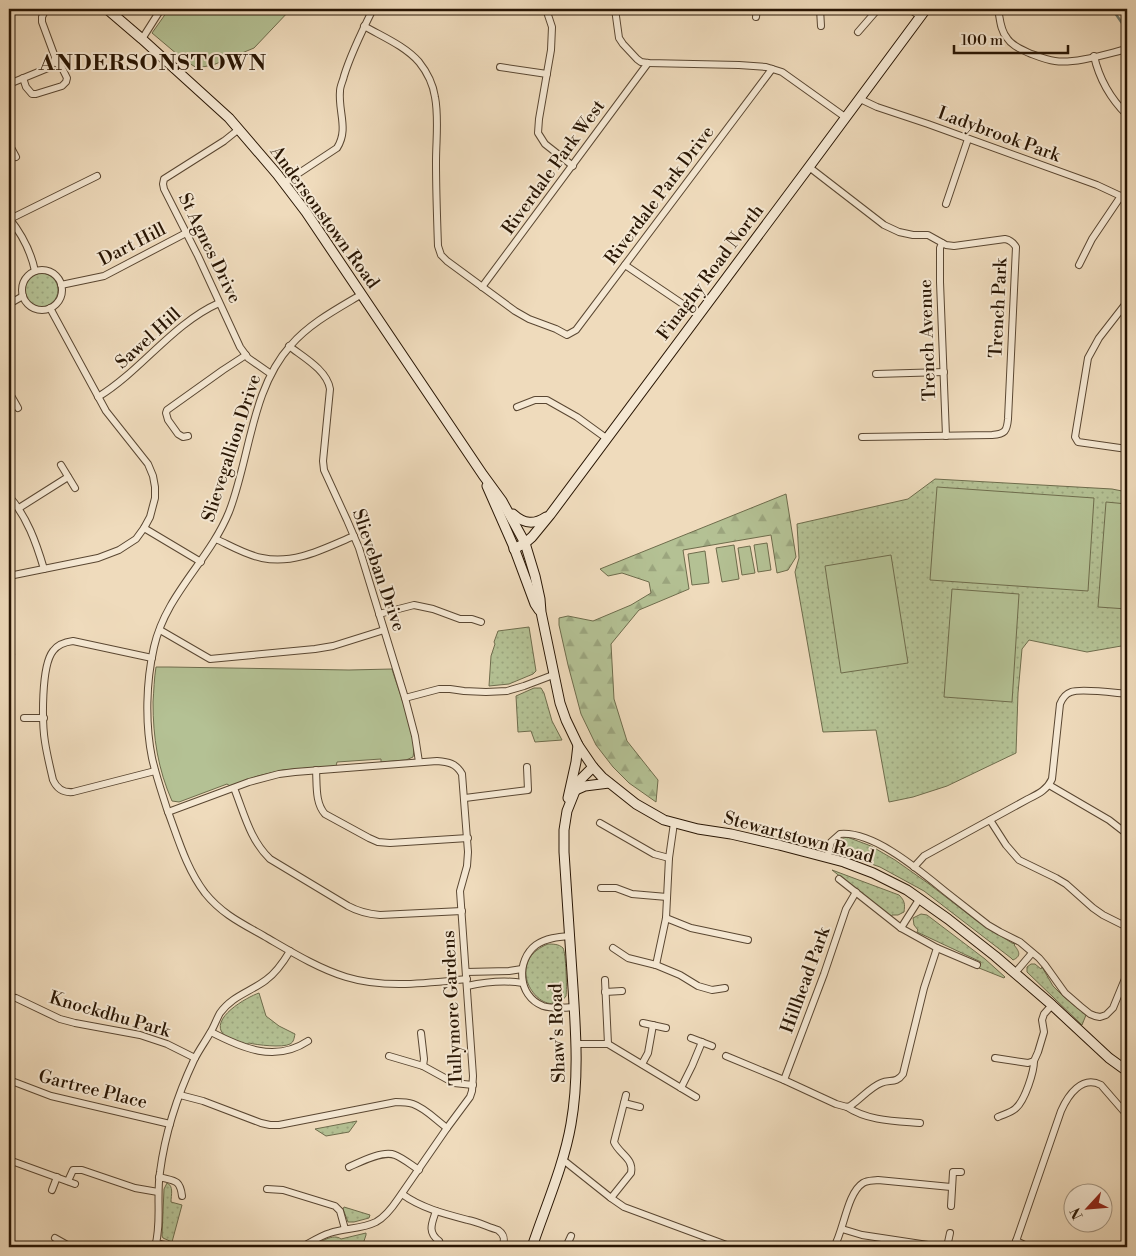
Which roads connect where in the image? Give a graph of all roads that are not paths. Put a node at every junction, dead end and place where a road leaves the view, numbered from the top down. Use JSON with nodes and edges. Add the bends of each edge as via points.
{"nodes":[{"id":1,"x":46,"y":9,"type":"edge"},
{"id":2,"x":107,"y":9,"type":"edge"},
{"id":3,"x":161,"y":9,"type":"edge"},
{"id":4,"x":373,"y":9,"type":"edge"},
{"id":5,"x":546,"y":9,"type":"edge"},
{"id":6,"x":615,"y":9,"type":"edge"},
{"id":7,"x":757,"y":9,"type":"edge"},
{"id":8,"x":820,"y":9,"type":"edge"},
{"id":9,"x":878,"y":9,"type":"edge"},
{"id":10,"x":909,"y":9,"type":"edge"},
{"id":11,"x":998,"y":9,"type":"edge"},
{"id":12,"x":923,"y":13,"type":"edge"},
{"id":13,"x":756,"y":16,"type":"dead end"},
{"id":14,"x":364,"y":26,"type":"junction"},
{"id":15,"x":821,"y":26,"type":"dead end"},
{"id":16,"x":858,"y":32,"type":"dead end"},
{"id":17,"x":142,"y":39,"type":"junction"},
{"id":18,"x":1124,"y":50,"type":"edge"},
{"id":19,"x":1094,"y":56,"type":"junction"},
{"id":20,"x":54,"y":62,"type":"junction"},
{"id":21,"x":648,"y":63,"type":"junction"},
{"id":22,"x":500,"y":67,"type":"dead end"},
{"id":23,"x":772,"y":69,"type":"junction"},
{"id":24,"x":547,"y":74,"type":"junction"},
{"id":25,"x":23,"y":78,"type":"junction"},
{"id":26,"x":9,"y":84,"type":"edge"},
{"id":27,"x":860,"y":99,"type":"junction"},
{"id":28,"x":1127,"y":115,"type":"edge"},
{"id":29,"x":845,"y":117,"type":"junction"},
{"id":30,"x":239,"y":129,"type":"junction"},
{"id":31,"x":968,"y":139,"type":"junction"},
{"id":32,"x":9,"y":144,"type":"edge"},
{"id":33,"x":16,"y":158,"type":"dead end"},
{"id":34,"x":573,"y":166,"type":"junction"},
{"id":35,"x":809,"y":167,"type":"junction"},
{"id":36,"x":97,"y":176,"type":"dead end"},
{"id":37,"x":284,"y":183,"type":"junction"},
{"id":38,"x":1124,"y":197,"type":"edge"},
{"id":39,"x":946,"y":204,"type":"dead end"},
{"id":40,"x":9,"y":219,"type":"edge"},
{"id":41,"x":186,"y":233,"type":"junction"},
{"id":42,"x":942,"y":243,"type":"junction"},
{"id":43,"x":625,"y":264,"type":"junction"},
{"id":44,"x":1079,"y":265,"type":"dead end"},
{"id":45,"x":35,"y":271,"type":"junction"},
{"id":46,"x":61,"y":285,"type":"junction"},
{"id":47,"x":482,"y":288,"type":"junction"},
{"id":48,"x":362,"y":294,"type":"junction"},
{"id":49,"x":23,"y":296,"type":"junction"},
{"id":50,"x":220,"y":302,"type":"junction"},
{"id":51,"x":1127,"y":302,"type":"edge"},
{"id":52,"x":9,"y":304,"type":"edge"},
{"id":53,"x":50,"y":308,"type":"junction"},
{"id":54,"x":698,"y":315,"type":"junction"},
{"id":55,"x":289,"y":346,"type":"junction"},
{"id":56,"x":246,"y":356,"type":"junction"},
{"id":57,"x":944,"y":372,"type":"junction"},
{"id":58,"x":271,"y":374,"type":"junction"},
{"id":59,"x":876,"y":374,"type":"dead end"},
{"id":60,"x":10,"y":396,"type":"edge"},
{"id":61,"x":98,"y":398,"type":"junction"},
{"id":62,"x":517,"y":407,"type":"dead end"},
{"id":63,"x":18,"y":408,"type":"dead end"},
{"id":64,"x":188,"y":436,"type":"dead end"},
{"id":65,"x":946,"y":436,"type":"junction"},
{"id":66,"x":862,"y":437,"type":"dead end"},
{"id":67,"x":606,"y":438,"type":"junction"},
{"id":68,"x":1127,"y":449,"type":"edge"},
{"id":69,"x":61,"y":465,"type":"dead end"},
{"id":70,"x":483,"y":475,"type":"junction"},
{"id":71,"x":68,"y":477,"type":"junction"},
{"id":72,"x":75,"y":488,"type":"dead end"},
{"id":73,"x":9,"y":496,"type":"edge"},
{"id":74,"x":506,"y":507,"type":"junction"},
{"id":75,"x":19,"y":508,"type":"junction"},
{"id":76,"x":550,"y":515,"type":"junction"},
{"id":77,"x":144,"y":528,"type":"junction"},
{"id":78,"x":354,"y":536,"type":"junction"},
{"id":79,"x":216,"y":539,"type":"junction"},
{"id":80,"x":526,"y":543,"type":"junction"},
{"id":81,"x":514,"y":549,"type":"junction"},
{"id":82,"x":201,"y":562,"type":"junction"},
{"id":83,"x":44,"y":569,"type":"junction"},
{"id":84,"x":9,"y":576,"type":"edge"},
{"id":85,"x":540,"y":612,"type":"junction"},
{"id":86,"x":379,"y":614,"type":"junction"},
{"id":87,"x":481,"y":622,"type":"dead end"},
{"id":88,"x":160,"y":630,"type":"junction"},
{"id":89,"x":384,"y":630,"type":"junction"},
{"id":90,"x":152,"y":658,"type":"junction"},
{"id":91,"x":554,"y":675,"type":"junction"},
{"id":92,"x":1127,"y":694,"type":"edge"},
{"id":93,"x":405,"y":698,"type":"junction"},
{"id":94,"x":24,"y":718,"type":"dead end"},
{"id":95,"x":44,"y":718,"type":"junction"},
{"id":96,"x":578,"y":745,"type":"junction"},
{"id":97,"x":419,"y":762,"type":"junction"},
{"id":98,"x":527,"y":766,"type":"dead end"},
{"id":99,"x":593,"y":767,"type":"junction"},
{"id":100,"x":316,"y":770,"type":"junction"},
{"id":101,"x":156,"y":771,"type":"junction"},
{"id":102,"x":609,"y":783,"type":"junction"},
{"id":103,"x":1049,"y":785,"type":"junction"},
{"id":104,"x":234,"y":788,"type":"junction"},
{"id":105,"x":576,"y":790,"type":"junction"},
{"id":106,"x":465,"y":798,"type":"junction"},
{"id":107,"x":566,"y":811,"type":"junction"},
{"id":108,"x":168,"y":812,"type":"junction"},
{"id":109,"x":990,"y":820,"type":"junction"},
{"id":110,"x":600,"y":823,"type":"dead end"},
{"id":111,"x":674,"y":823,"type":"junction"},
{"id":112,"x":1127,"y":834,"type":"edge"},
{"id":113,"x":468,"y":838,"type":"junction"},
{"id":114,"x":669,"y":858,"type":"junction"},
{"id":115,"x":827,"y":858,"type":"junction"},
{"id":116,"x":914,"y":867,"type":"junction"},
{"id":117,"x":839,"y":879,"type":"dead end"},
{"id":118,"x":601,"y":888,"type":"dead end"},
{"id":119,"x":856,"y":892,"type":"junction"},
{"id":120,"x":667,"y":897,"type":"junction"},
{"id":121,"x":920,"y":898,"type":"junction"},
{"id":122,"x":462,"y":911,"type":"junction"},
{"id":123,"x":666,"y":918,"type":"junction"},
{"id":124,"x":901,"y":928,"type":"junction"},
{"id":125,"x":1127,"y":928,"type":"edge"},
{"id":126,"x":570,"y":936,"type":"junction"},
{"id":127,"x":748,"y":940,"type":"dead end"},
{"id":128,"x":613,"y":948,"type":"dead end"},
{"id":129,"x":937,"y":948,"type":"junction"},
{"id":130,"x":290,"y":951,"type":"junction"},
{"id":131,"x":1032,"y":953,"type":"junction"},
{"id":132,"x":656,"y":965,"type":"junction"},
{"id":133,"x":977,"y":965,"type":"dead end"},
{"id":134,"x":522,"y":969,"type":"junction"},
{"id":135,"x":1015,"y":973,"type":"junction"},
{"id":136,"x":1127,"y":974,"type":"edge"},
{"id":137,"x":467,"y":979,"type":"junction"},
{"id":138,"x":605,"y":980,"type":"dead end"},
{"id":139,"x":523,"y":983,"type":"junction"},
{"id":140,"x":725,"y":988,"type":"dead end"},
{"id":141,"x":622,"y":991,"type":"dead end"},
{"id":142,"x":605,"y":992,"type":"junction"},
{"id":143,"x":16,"y":998,"type":"dead end"},
{"id":144,"x":1052,"y":1005,"type":"junction"},
{"id":145,"x":574,"y":1008,"type":"junction"},
{"id":146,"x":643,"y":1023,"type":"dead end"},
{"id":147,"x":652,"y":1025,"type":"junction"},
{"id":148,"x":666,"y":1028,"type":"dead end"},
{"id":149,"x":211,"y":1032,"type":"junction"},
{"id":150,"x":421,"y":1033,"type":"dead end"},
{"id":151,"x":691,"y":1038,"type":"dead end"},
{"id":152,"x":308,"y":1041,"type":"dead end"},
{"id":153,"x":702,"y":1042,"type":"junction"},
{"id":154,"x":576,"y":1044,"type":"junction"},
{"id":155,"x":608,"y":1044,"type":"junction"},
{"id":156,"x":712,"y":1046,"type":"dead end"},
{"id":157,"x":389,"y":1056,"type":"dead end"},
{"id":158,"x":726,"y":1056,"type":"dead end"},
{"id":159,"x":195,"y":1058,"type":"junction"},
{"id":160,"x":995,"y":1058,"type":"dead end"},
{"id":161,"x":1034,"y":1061,"type":"junction"},
{"id":162,"x":642,"y":1064,"type":"junction"},
{"id":163,"x":423,"y":1066,"type":"junction"},
{"id":164,"x":1127,"y":1071,"type":"edge"},
{"id":165,"x":9,"y":1080,"type":"edge"},
{"id":166,"x":784,"y":1080,"type":"junction"},
{"id":167,"x":473,"y":1085,"type":"junction"},
{"id":168,"x":681,"y":1088,"type":"junction"},
{"id":169,"x":180,"y":1094,"type":"junction"},
{"id":170,"x":626,"y":1095,"type":"dead end"},
{"id":171,"x":696,"y":1096,"type":"dead end"},
{"id":172,"x":624,"y":1103,"type":"junction"},
{"id":173,"x":640,"y":1107,"type":"dead end"},
{"id":174,"x":847,"y":1107,"type":"junction"},
{"id":175,"x":1127,"y":1115,"type":"edge"},
{"id":176,"x":998,"y":1117,"type":"dead end"},
{"id":177,"x":920,"y":1123,"type":"dead end"},
{"id":178,"x":170,"y":1124,"type":"junction"},
{"id":179,"x":447,"y":1128,"type":"junction"},
{"id":180,"x":562,"y":1159,"type":"junction"},
{"id":181,"x":9,"y":1160,"type":"edge"},
{"id":182,"x":349,"y":1167,"type":"dead end"},
{"id":183,"x":418,"y":1170,"type":"junction"},
{"id":184,"x":961,"y":1172,"type":"dead end"},
{"id":185,"x":57,"y":1177,"type":"junction"},
{"id":186,"x":159,"y":1178,"type":"junction"},
{"id":187,"x":952,"y":1187,"type":"junction"},
{"id":188,"x":266,"y":1189,"type":"dead end"},
{"id":189,"x":52,"y":1190,"type":"dead end"},
{"id":190,"x":158,"y":1192,"type":"junction"},
{"id":191,"x":402,"y":1194,"type":"junction"},
{"id":192,"x":182,"y":1196,"type":"dead end"},
{"id":193,"x":611,"y":1198,"type":"junction"},
{"id":194,"x":951,"y":1206,"type":"dead end"},
{"id":195,"x":436,"y":1211,"type":"junction"},
{"id":196,"x":345,"y":1229,"type":"junction"},
{"id":197,"x":842,"y":1229,"type":"junction"},
{"id":198,"x":950,"y":1233,"type":"dead end"},
{"id":199,"x":571,"y":1236,"type":"dead end"},
{"id":200,"x":55,"y":1238,"type":"dead end"},
{"id":201,"x":440,"y":1242,"type":"dead end"},
{"id":202,"x":1015,"y":1244,"type":"edge"},
{"id":203,"x":155,"y":1245,"type":"edge"},
{"id":204,"x":71,"y":1247,"type":"edge"},
{"id":205,"x":173,"y":1247,"type":"edge"},
{"id":206,"x":305,"y":1247,"type":"edge"},
{"id":207,"x":502,"y":1247,"type":"edge"},
{"id":208,"x":532,"y":1247,"type":"edge"},
{"id":209,"x":566,"y":1247,"type":"edge"},
{"id":210,"x":732,"y":1247,"type":"edge"},
{"id":211,"x":834,"y":1247,"type":"edge"},
{"id":212,"x":941,"y":1247,"type":"edge"},
{"id":213,"x":947,"y":1247,"type":"edge"},
{"id":214,"x":1029,"y":1247,"type":"edge"}],
"edges":[{"from":1,"to":20,"type":"street","via":[[42,22]]},
{"from":2,"to":17,"type":"main road","name":"Andersonstown Road"},
{"from":3,"to":17,"type":"street"},
{"from":4,"to":14,"type":"street"},
{"from":5,"to":24,"type":"street","via":[[552,27]]},
{"from":6,"to":21,"type":"street","via":[[623,44],[637,59]]},
{"from":7,"to":13,"type":"street"},
{"from":8,"to":15,"type":"street"},
{"from":9,"to":16,"type":"street"},
{"from":10,"to":12,"type":"street"},
{"from":11,"to":19,"type":"street","via":[[1003,32],[1007,40],[1017,47],[1053,61],[1074,61]]},
{"from":12,"to":27,"type":"main road","name":"Finaghy Road North"},
{"from":14,"to":37,"type":"street","via":[[340,91],[342,140],[337,148]]},
{"from":14,"to":47,"type":"street","via":[[411,55],[429,78],[437,113],[440,255]]},
{"from":17,"to":30,"type":"main road","name":"Andersonstown Road"},
{"from":18,"to":19,"type":"street"},
{"from":19,"to":28,"type":"street","via":[[1110,94]]},
{"from":20,"to":25,"type":"street","via":[[48,68]]},
{"from":20,"to":25,"type":"street","via":[[61,66],[67,78],[62,86],[32,94]]},
{"from":21,"to":23,"type":"street"},
{"from":21,"to":34,"type":"street","name":"Riverdale Park West"},
{"from":22,"to":24,"type":"street"},
{"from":23,"to":29,"type":"street","via":[[782,72]]},
{"from":23,"to":43,"type":"street","name":"Riverdale Park Drive"},
{"from":24,"to":34,"type":"street","via":[[538,133],[545,144]]},
{"from":25,"to":26,"type":"street"},
{"from":27,"to":29,"type":"main road","name":"Finaghy Road North"},
{"from":27,"to":31,"type":"street","name":"Ladybrook Park"},
{"from":29,"to":35,"type":"main road","name":"Finaghy Road North"},
{"from":30,"to":37,"type":"main road","name":"Andersonstown Road"},
{"from":30,"to":41,"type":"street","name":"St Agnes Drive","via":[[164,179],[164,189]]},
{"from":31,"to":38,"type":"street","name":"Ladybrook Park"},
{"from":31,"to":39,"type":"street"},
{"from":32,"to":33,"type":"street"},
{"from":34,"to":47,"type":"street","name":"Riverdale Park West"},
{"from":35,"to":42,"type":"street","name":"Trench Park","via":[[884,224],[899,232],[928,235]]},
{"from":35,"to":54,"type":"main road","name":"Finaghy Road North"},
{"from":36,"to":40,"type":"street"},
{"from":37,"to":48,"type":"main road","name":"Andersonstown Road"},
{"from":38,"to":44,"type":"street","via":[[1092,239]]},
{"from":40,"to":45,"type":"street","via":[[24,240]]},
{"from":41,"to":46,"type":"street","name":"Dart Hill","via":[[113,272]]},
{"from":41,"to":50,"type":"street","name":"St Agnes Drive"},
{"from":42,"to":57,"type":"street","name":"Trench Avenue","via":[[940,282]]},
{"from":42,"to":65,"type":"street","name":"Trench Park","via":[[954,246],[1005,238],[1016,247],[1006,430],[992,435]]},
{"from":43,"to":47,"type":"street","name":"Riverdale Park Drive","via":[[576,330],[567,335],[515,312]]},
{"from":43,"to":54,"type":"street"},
{"from":45,"to":46,"type":"street","via":[[53,274]]},
{"from":45,"to":49,"type":"street","via":[[24,281]]},
{"from":46,"to":53,"type":"street","via":[[60,298]]},
{"from":48,"to":55,"type":"street","name":"Slievegallion Drive","via":[[320,320]]},
{"from":48,"to":70,"type":"main road","name":"Andersonstown Road"},
{"from":49,"to":52,"type":"street"},
{"from":49,"to":53,"type":"street","via":[[34,308]]},
{"from":50,"to":56,"type":"street","name":"St Agnes Drive"},
{"from":50,"to":61,"type":"street","name":"Sawel Hill","via":[[198,314],[120,383]]},
{"from":51,"to":68,"type":"street","via":[[1088,358],[1074,437],[1078,442]]},
{"from":53,"to":61,"type":"street"},
{"from":54,"to":67,"type":"main road","name":"Finaghy Road North"},
{"from":55,"to":58,"type":"street","name":"Slievegallion Drive"},
{"from":55,"to":78,"type":"street","name":"Slieveban Drive","via":[[320,370],[329,384],[323,466]]},
{"from":56,"to":58,"type":"street","name":"St Agnes Drive"},
{"from":56,"to":64,"type":"street","via":[[167,410],[168,420],[178,434]]},
{"from":57,"to":59,"type":"street"},
{"from":57,"to":65,"type":"street","name":"Trench Avenue"},
{"from":58,"to":79,"type":"street","name":"Slievegallion Drive","via":[[256,414],[236,492]]},
{"from":60,"to":63,"type":"street"},
{"from":61,"to":77,"type":"street","via":[[148,464],[153,476],[155,498]]},
{"from":62,"to":67,"type":"street","via":[[535,400],[547,400]]},
{"from":65,"to":66,"type":"street","name":"Trench Park"},
{"from":67,"to":76,"type":"main road","name":"Finaghy Road North"},
{"from":69,"to":71,"type":"street"},
{"from":70,"to":74,"type":"main road","name":"Andersonstown Road"},
{"from":70,"to":81,"type":"main road","name":"Andersonstown Road"},
{"from":71,"to":72,"type":"street"},
{"from":71,"to":75,"type":"street"},
{"from":73,"to":75,"type":"street"},
{"from":74,"to":76,"type":"main road","via":[[521,521],[536,522]]},
{"from":74,"to":80,"type":"main road","name":"Andersonstown Road"},
{"from":75,"to":83,"type":"street","via":[[35,540]]},
{"from":76,"to":80,"type":"main road","name":"Finaghy Road North"},
{"from":77,"to":82,"type":"street"},
{"from":77,"to":83,"type":"street","via":[[136,539],[120,550]]},
{"from":78,"to":79,"type":"street","via":[[289,560],[262,558]]},
{"from":78,"to":86,"type":"street","name":"Slieveban Drive"},
{"from":79,"to":82,"type":"street","name":"Slievegallion Drive"},
{"from":80,"to":81,"type":"main road","name":"Finaghy Road North"},
{"from":80,"to":85,"type":"main road","name":"Andersonstown Road","via":[[540,599]]},
{"from":81,"to":85,"type":"main road","name":"Andersonstown Road"},
{"from":82,"to":88,"type":"street","name":"Slievegallion Drive","via":[[170,604]]},
{"from":83,"to":84,"type":"street"},
{"from":85,"to":91,"type":"main road","name":"Andersonstown Road"},
{"from":86,"to":87,"type":"street","via":[[414,605]]},
{"from":86,"to":89,"type":"street","name":"Slieveban Drive"},
{"from":88,"to":89,"type":"street","via":[[210,659],[333,646]]},
{"from":88,"to":90,"type":"street","name":"Slievegallion Drive"},
{"from":89,"to":93,"type":"street","name":"Slieveban Drive"},
{"from":90,"to":95,"type":"street","via":[[73,641],[60,644],[47,662]]},
{"from":90,"to":101,"type":"street","name":"Slievegallion Drive","via":[[148,723]]},
{"from":91,"to":93,"type":"street","via":[[507,691],[439,689]]},
{"from":91,"to":96,"type":"main road","name":"Andersonstown Road","via":[[560,704]]},
{"from":92,"to":103,"type":"street","via":[[1080,691],[1063,697]]},
{"from":93,"to":97,"type":"street","name":"Slieveban Drive"},
{"from":94,"to":95,"type":"street"},
{"from":95,"to":101,"type":"street","via":[[53,780],[63,792]]},
{"from":96,"to":99,"type":"main road","name":"Andersonstown Road"},
{"from":96,"to":107,"type":"main road","name":"Shaw's Road"},
{"from":97,"to":100,"type":"street"},
{"from":97,"to":106,"type":"street","name":"Tullymore Gardens","via":[[453,763],[463,777]]},
{"from":98,"to":106,"type":"street","via":[[528,790]]},
{"from":99,"to":102,"type":"main road","name":"Stewartstown Road"},
{"from":99,"to":105,"type":"main road","name":"Shaw's Road","via":[[582,777]]},
{"from":100,"to":104,"type":"street","via":[[279,774]]},
{"from":100,"to":113,"type":"street","via":[[321,809],[369,838],[390,843]]},
{"from":101,"to":108,"type":"street","name":"Slievegallion Drive"},
{"from":102,"to":105,"type":"main road"},
{"from":102,"to":111,"type":"main road","name":"Stewartstown Road","via":[[650,813]]},
{"from":103,"to":109,"type":"street"},
{"from":103,"to":112,"type":"street"},
{"from":104,"to":108,"type":"street"},
{"from":104,"to":122,"type":"street","via":[[251,835],[264,854],[359,912],[380,915]]},
{"from":105,"to":107,"type":"main road","name":"Shaw's Road"},
{"from":106,"to":113,"type":"street","name":"Tullymore Gardens"},
{"from":107,"to":126,"type":"main road","name":"Shaw's Road","via":[[563,842]]},
{"from":108,"to":130,"type":"street","name":"Slievegallion Drive","via":[[183,854],[206,894],[231,918]]},
{"from":109,"to":116,"type":"street","via":[[924,856]]},
{"from":109,"to":125,"type":"street","via":[[1019,860],[1056,878],[1093,908]]},
{"from":110,"to":114,"type":"street","via":[[654,854]]},
{"from":111,"to":114,"type":"street"},
{"from":111,"to":115,"type":"main road","name":"Stewartstown Road"},
{"from":113,"to":122,"type":"street","name":"Tullymore Gardens","via":[[468,861],[460,891]]},
{"from":114,"to":120,"type":"street"},
{"from":115,"to":116,"type":"street","via":[[831,842],[846,833],[873,841]]},
{"from":115,"to":121,"type":"main road","name":"Stewartstown Road","via":[[873,873]]},
{"from":116,"to":131,"type":"street"},
{"from":117,"to":119,"type":"street"},
{"from":118,"to":120,"type":"street"},
{"from":119,"to":124,"type":"street"},
{"from":119,"to":166,"type":"street","name":"Hillhead Park","via":[[846,909]]},
{"from":120,"to":123,"type":"street"},
{"from":121,"to":124,"type":"street"},
{"from":121,"to":135,"type":"main road","name":"Stewartstown Road"},
{"from":122,"to":137,"type":"street","name":"Tullymore Gardens"},
{"from":123,"to":127,"type":"street","via":[[691,928]]},
{"from":123,"to":132,"type":"street"},
{"from":124,"to":129,"type":"street"},
{"from":126,"to":134,"type":"street","via":[[536,945],[525,957]]},
{"from":126,"to":145,"type":"main road","name":"Shaw's Road"},
{"from":128,"to":132,"type":"street","via":[[628,958]]},
{"from":129,"to":133,"type":"street"},
{"from":129,"to":174,"type":"street","via":[[903,1074],[898,1080],[879,1084]]},
{"from":130,"to":137,"type":"street","name":"Slievegallion Drive","via":[[331,971],[375,983]]},
{"from":130,"to":149,"type":"street","via":[[265,982],[227,1005]]},
{"from":131,"to":135,"type":"street"},
{"from":131,"to":136,"type":"street","via":[[1065,993],[1095,1016],[1106,1015],[1113,1008]]},
{"from":132,"to":140,"type":"street","via":[[698,986],[712,990]]},
{"from":134,"to":137,"type":"street"},
{"from":134,"to":139,"type":"street"},
{"from":135,"to":144,"type":"main road","name":"Stewartstown Road"},
{"from":137,"to":139,"type":"street","via":[[478,983]]},
{"from":137,"to":167,"type":"street","name":"Tullymore Gardens"},
{"from":138,"to":142,"type":"street"},
{"from":139,"to":145,"type":"street","via":[[533,1000],[543,1006]]},
{"from":141,"to":142,"type":"street"},
{"from":142,"to":155,"type":"street"},
{"from":143,"to":159,"type":"street","name":"Knockdhu Park","via":[[60,1019],[140,1035]]},
{"from":144,"to":161,"type":"street","via":[[1042,1020],[1044,1032]]},
{"from":144,"to":164,"type":"main road","name":"Stewartstown Road","via":[[1108,1058]]},
{"from":145,"to":154,"type":"main road","name":"Shaw's Road"},
{"from":146,"to":147,"type":"street"},
{"from":147,"to":148,"type":"street"},
{"from":147,"to":162,"type":"street","via":[[648,1053]]},
{"from":149,"to":152,"type":"street","via":[[255,1050],[291,1050]]},
{"from":149,"to":159,"type":"street"},
{"from":150,"to":163,"type":"street"},
{"from":151,"to":153,"type":"street"},
{"from":153,"to":156,"type":"street"},
{"from":153,"to":168,"type":"street"},
{"from":154,"to":155,"type":"street"},
{"from":154,"to":180,"type":"main road","name":"Shaw's Road","via":[[574,1108]]},
{"from":155,"to":162,"type":"street"},
{"from":157,"to":163,"type":"street"},
{"from":158,"to":166,"type":"street"},
{"from":159,"to":169,"type":"street"},
{"from":160,"to":161,"type":"street","via":[[1028,1064]]},
{"from":161,"to":176,"type":"street","via":[[1019,1105]]},
{"from":162,"to":168,"type":"street"},
{"from":163,"to":167,"type":"street","via":[[454,1083]]},
{"from":165,"to":178,"type":"street","name":"Gartree Place","via":[[51,1096]]},
{"from":166,"to":174,"type":"street"},
{"from":167,"to":179,"type":"street","name":"Tullymore Gardens","via":[[470,1097]]},
{"from":168,"to":171,"type":"street"},
{"from":169,"to":178,"type":"street"},
{"from":169,"to":179,"type":"street","via":[[270,1125],[404,1102],[420,1108]]},
{"from":170,"to":172,"type":"street"},
{"from":172,"to":173,"type":"street"},
{"from":172,"to":193,"type":"street","via":[[614,1142],[632,1169]]},
{"from":174,"to":177,"type":"street","via":[[872,1118]]},
{"from":175,"to":202,"type":"street","via":[[1097,1083],[1087,1083],[1073,1091],[1061,1111]]},
{"from":178,"to":186,"type":"street"},
{"from":179,"to":183,"type":"street","name":"Tullymore Gardens"},
{"from":180,"to":193,"type":"street"},
{"from":180,"to":208,"type":"main road","name":"Shaw's Road"},
{"from":181,"to":185,"type":"street"},
{"from":182,"to":183,"type":"street","via":[[369,1158],[394,1154]]},
{"from":183,"to":191,"type":"street","name":"Tullymore Gardens"},
{"from":184,"to":187,"type":"street","via":[[953,1172]]},
{"from":185,"to":189,"type":"street"},
{"from":185,"to":190,"type":"street","via":[[72,1183],[73,1170],[82,1170],[135,1188]]},
{"from":186,"to":190,"type":"street"},
{"from":186,"to":192,"type":"street","via":[[177,1182]]},
{"from":187,"to":194,"type":"street"},
{"from":187,"to":197,"type":"street","via":[[878,1180],[864,1183],[854,1192]]},
{"from":188,"to":196,"type":"street","via":[[283,1190],[335,1206],[340,1211]]},
{"from":190,"to":203,"type":"street","via":[[160,1209]]},
{"from":191,"to":195,"type":"street"},
{"from":191,"to":196,"type":"street","name":"Tullymore Gardens","via":[[376,1222]]},
{"from":193,"to":210,"type":"street","via":[[624,1207]]},
{"from":195,"to":201,"type":"street","via":[[431,1228]]},
{"from":195,"to":207,"type":"street","via":[[498,1230],[504,1237]]},
{"from":196,"to":206,"type":"street","name":"Tullymore Gardens","via":[[317,1238]]},
{"from":197,"to":211,"type":"street"},
{"from":197,"to":212,"type":"street"},
{"from":198,"to":213,"type":"street"},
{"from":199,"to":209,"type":"street"},
{"from":200,"to":204,"type":"street"},
{"from":202,"to":214,"type":"street"},
{"from":203,"to":205,"type":"street"}]}
